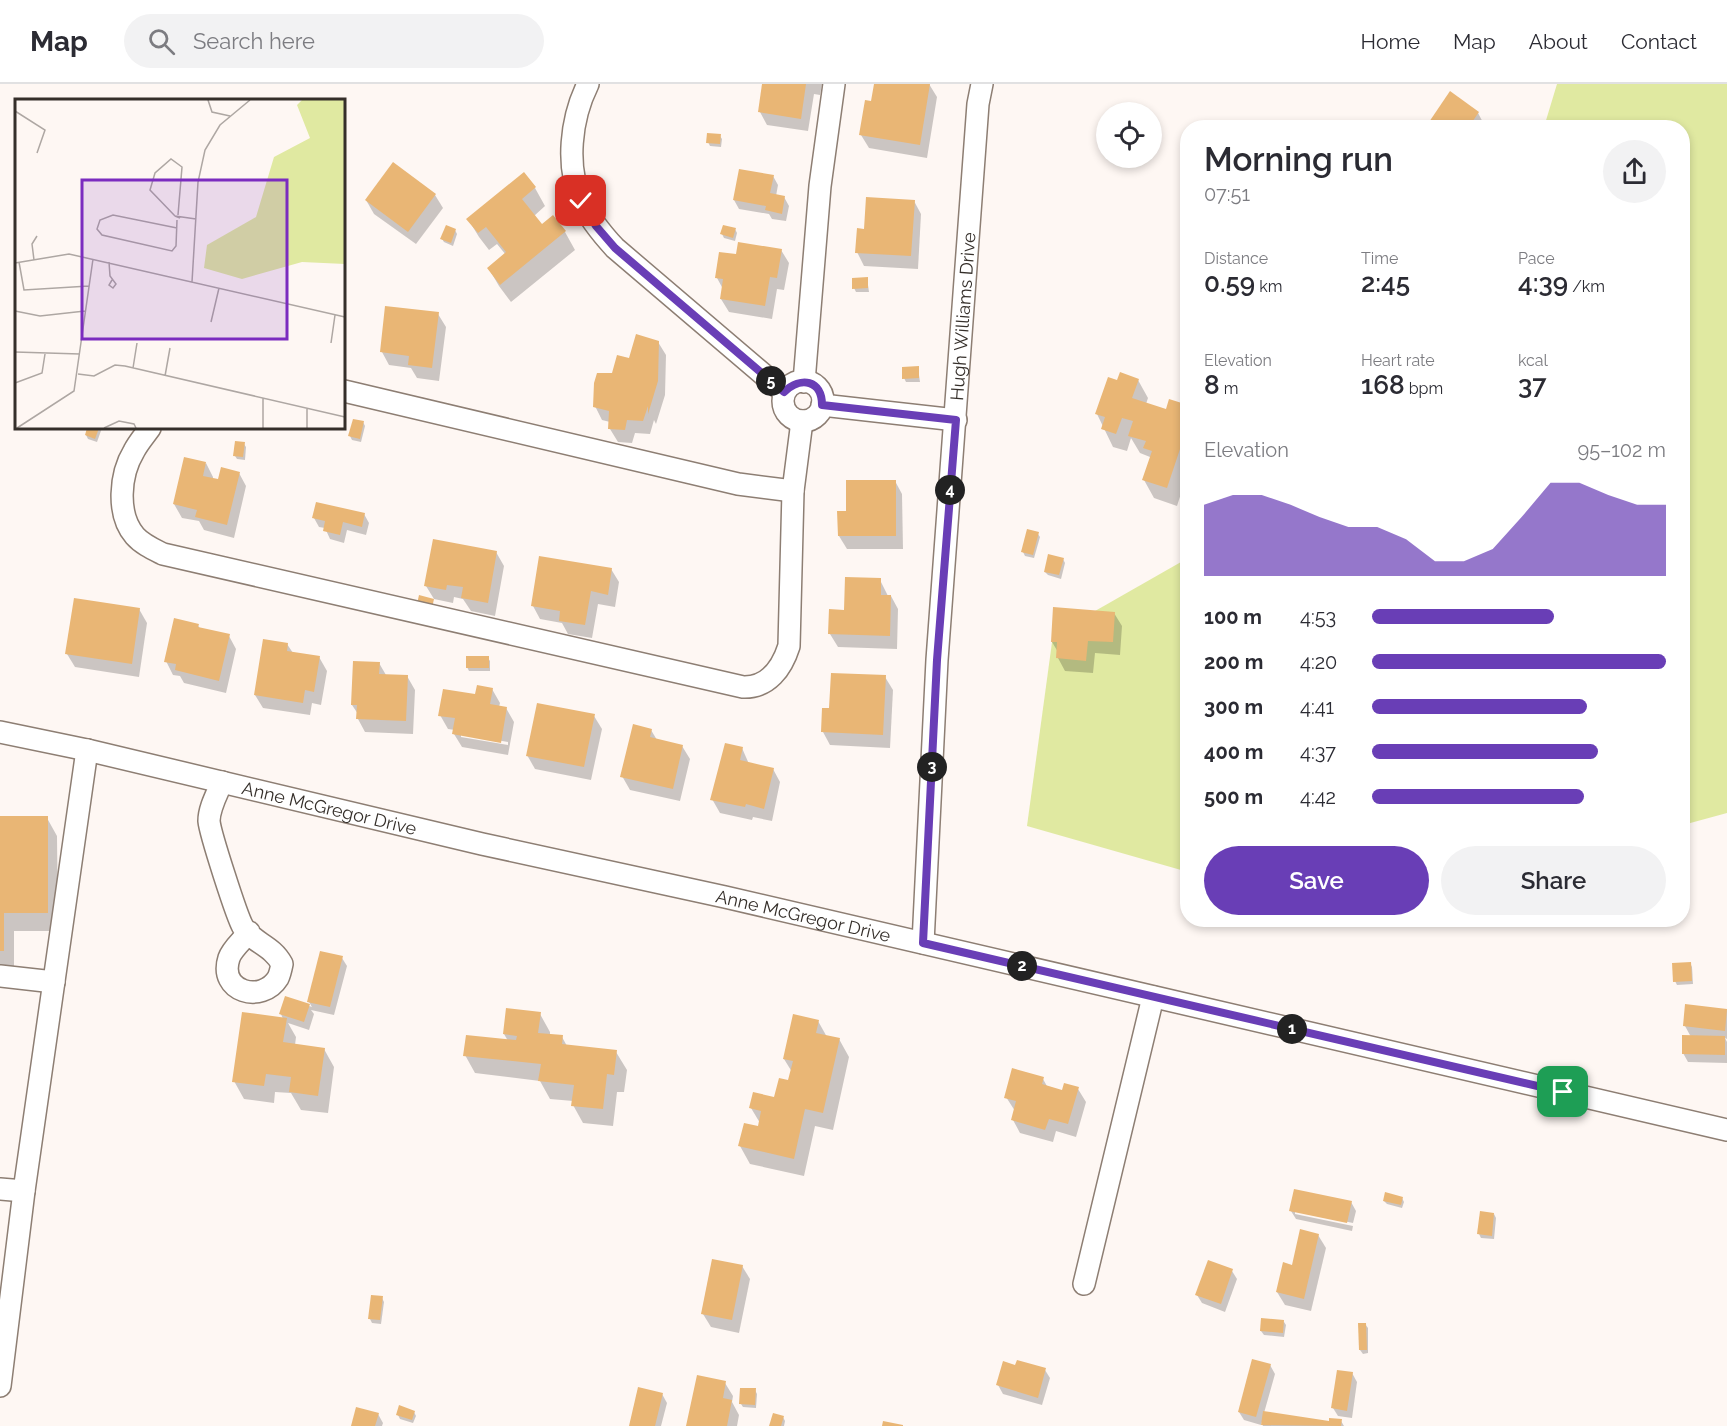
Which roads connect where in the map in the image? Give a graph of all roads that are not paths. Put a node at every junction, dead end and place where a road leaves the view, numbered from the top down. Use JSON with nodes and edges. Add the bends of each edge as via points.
{"nodes":[{"id":1,"x":588,"y":84,"type":"edge"},
{"id":2,"x":834,"y":84,"type":"edge"},
{"id":3,"x":982,"y":84,"type":"edge"},
{"id":4,"x":804,"y":382,"type":"junction"},
{"id":5,"x":345,"y":391,"type":"edge"},
{"id":6,"x":784,"y":392,"type":"junction"},
{"id":7,"x":822,"y":405,"type":"junction"},
{"id":8,"x":956,"y":420,"type":"junction"},
{"id":9,"x":802,"y":421,"type":"junction"},
{"id":10,"x":149,"y":429,"type":"edge"},
{"id":11,"x":793,"y":491,"type":"junction"},
{"id":12,"x":0,"y":732,"type":"edge"},
{"id":13,"x":87,"y":750,"type":"junction"},
{"id":14,"x":222,"y":782,"type":"junction"},
{"id":15,"x":249,"y":932,"type":"dead end"},
{"id":16,"x":923,"y":943,"type":"junction"},
{"id":17,"x":0,"y":976,"type":"edge"},
{"id":18,"x":54,"y":982,"type":"junction"},
{"id":19,"x":1153,"y":997,"type":"junction"},
{"id":20,"x":1727,"y":1130,"type":"edge"},
{"id":21,"x":0,"y":1189,"type":"edge"},
{"id":22,"x":24,"y":1191,"type":"junction"},
{"id":23,"x":1084,"y":1284,"type":"dead end"},
{"id":24,"x":0,"y":1386,"type":"edge"}],
"edges":[{"from":1,"to":6,"type":"street","via":[[576,117],[573,164],[581,201],[596,226],[624,256]]},
{"from":2,"to":4,"type":"street","via":[[820,186]]},
{"from":3,"to":8,"type":"street","name":"Hugh Williams Drive"},
{"from":4,"to":6,"type":"street"},
{"from":4,"to":7,"type":"street","via":[[820,392]]},
{"from":5,"to":11,"type":"street","via":[[738,484]]},
{"from":6,"to":9,"type":"street","via":[[787,414]]},
{"from":7,"to":8,"type":"street"},
{"from":7,"to":9,"type":"street","via":[[811,420]]},
{"from":8,"to":16,"type":"street","name":"Hugh Williams Drive","via":[[937,660]]},
{"from":9,"to":11,"type":"street"},
{"from":10,"to":11,"type":"street","via":[[133,452],[123,478],[124,515],[135,536],[163,554],[743,687],[754,687],[769,679],[781,665],[789,646]]},
{"from":12,"to":13,"type":"street","name":"Anne McGregor Drive"},
{"from":13,"to":14,"type":"street","name":"Anne McGregor Drive"},
{"from":13,"to":18,"type":"street"},
{"from":14,"to":15,"type":"street","via":[[209,821],[233,900],[243,927]]},
{"from":14,"to":16,"type":"street","name":"Anne McGregor Drive"},
{"from":16,"to":19,"type":"street","name":"Anne McGregor Drive"},
{"from":17,"to":18,"type":"street"},
{"from":18,"to":22,"type":"street"},
{"from":19,"to":20,"type":"street","name":"Anne McGregor Drive"},
{"from":19,"to":23,"type":"street"},
{"from":21,"to":22,"type":"street"},
{"from":22,"to":24,"type":"street"}]}
